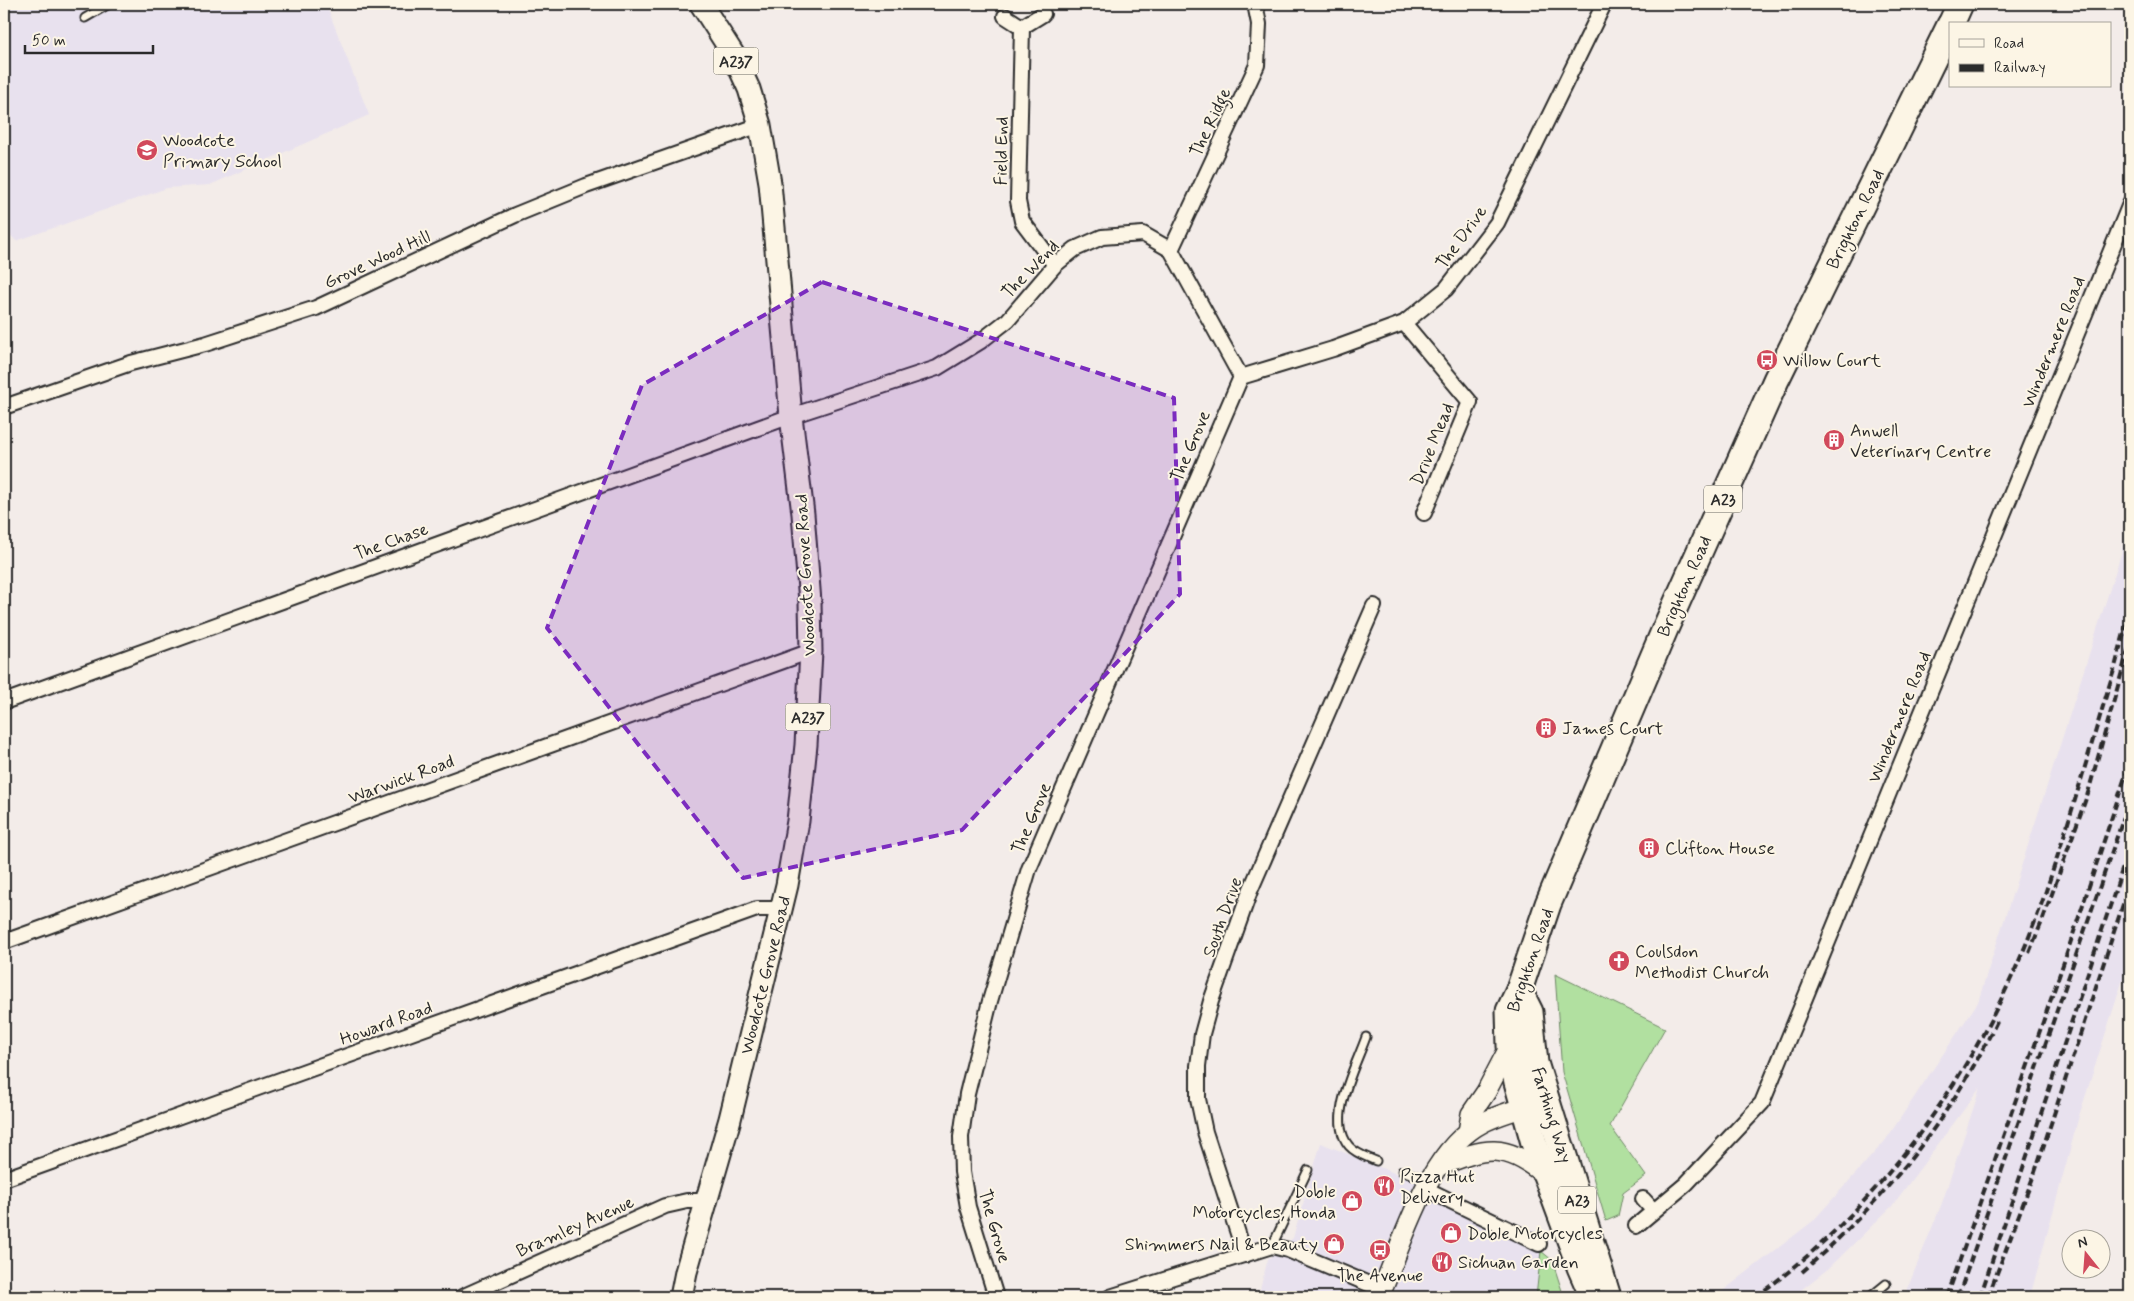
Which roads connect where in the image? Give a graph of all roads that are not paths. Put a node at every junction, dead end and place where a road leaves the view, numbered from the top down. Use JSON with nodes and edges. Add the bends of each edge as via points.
{"nodes":[{"id":1,"x":109,"y":4,"type":"edge"},
{"id":2,"x":701,"y":4,"type":"edge"},
{"id":3,"x":1255,"y":4,"type":"edge"},
{"id":4,"x":1604,"y":4,"type":"edge"},
{"id":5,"x":1960,"y":4,"type":"edge"},
{"id":6,"x":1043,"y":14,"type":"dead end"},
{"id":7,"x":1005,"y":16,"type":"dead end"},
{"id":8,"x":85,"y":18,"type":"dead end"},
{"id":9,"x":1951,"y":22,"type":"edge"},
{"id":10,"x":1949,"y":26,"type":"edge"},
{"id":11,"x":1022,"y":27,"type":"junction"},
{"id":12,"x":760,"y":125,"type":"junction"},
{"id":13,"x":2130,"y":204,"type":"edge"},
{"id":14,"x":1171,"y":250,"type":"junction"},
{"id":15,"x":1055,"y":265,"type":"junction"},
{"id":16,"x":1404,"y":323,"type":"junction"},
{"id":17,"x":1241,"y":377,"type":"junction"},
{"id":18,"x":4,"y":407,"type":"edge"},
{"id":19,"x":791,"y":416,"type":"junction"},
{"id":20,"x":1424,"y":512,"type":"dead end"},
{"id":21,"x":1374,"y":606,"type":"dead end"},
{"id":22,"x":810,"y":651,"type":"junction"},
{"id":23,"x":4,"y":702,"type":"edge"},
{"id":24,"x":781,"y":909,"type":"junction"},
{"id":25,"x":4,"y":942,"type":"edge"},
{"id":26,"x":1519,"y":990,"type":"junction"},
{"id":27,"x":1366,"y":1037,"type":"dead end"},
{"id":28,"x":1510,"y":1046,"type":"junction"},
{"id":29,"x":1535,"y":1105,"type":"junction"},
{"id":30,"x":1468,"y":1132,"type":"junction"},
{"id":31,"x":1376,"y":1161,"type":"dead end"},
{"id":32,"x":1308,"y":1170,"type":"dead end"},
{"id":33,"x":1402,"y":1171,"type":"dead end"},
{"id":34,"x":1545,"y":1175,"type":"junction"},
{"id":35,"x":4,"y":1179,"type":"edge"},
{"id":36,"x":1431,"y":1179,"type":"junction"},
{"id":37,"x":1643,"y":1199,"type":"dead end"},
{"id":38,"x":705,"y":1201,"type":"junction"},
{"id":39,"x":1653,"y":1210,"type":"junction"},
{"id":40,"x":1636,"y":1226,"type":"dead end"},
{"id":41,"x":1539,"y":1244,"type":"dead end"},
{"id":42,"x":1272,"y":1246,"type":"junction"},
{"id":43,"x":1245,"y":1255,"type":"junction"},
{"id":44,"x":1886,"y":1284,"type":"dead end"},
{"id":45,"x":1381,"y":1294,"type":"edge"},
{"id":46,"x":462,"y":1297,"type":"edge"},
{"id":47,"x":681,"y":1297,"type":"edge"},
{"id":48,"x":996,"y":1297,"type":"edge"},
{"id":49,"x":1110,"y":1297,"type":"edge"},
{"id":50,"x":1593,"y":1297,"type":"edge"},
{"id":51,"x":1608,"y":1297,"type":"edge"},
{"id":52,"x":1870,"y":1297,"type":"edge"}],
"edges":[{"from":1,"to":8,"type":"lane"},
{"from":2,"to":12,"type":"main road","name":"Woodcote Grove Road","number":"A237","via":[[733,54],[749,89]]},
{"from":3,"to":14,"type":"street","name":"The Ridge","via":[[1259,24],[1257,65]]},
{"from":4,"to":16,"type":"street","name":"The Drive","via":[[1497,223],[1446,289]]},
{"from":5,"to":9,"type":"highway","name":"Brighton Road","number":"A23"},
{"from":6,"to":11,"type":"street"},
{"from":7,"to":11,"type":"street"},
{"from":10,"to":26,"type":"highway","name":"Brighton Road","number":"A23","via":[[1776,380],[1548,904]]},
{"from":11,"to":15,"type":"street","name":"Field End","via":[[1018,201],[1022,220]]},
{"from":12,"to":18,"type":"street","name":"Grove Wood Hill","via":[[586,186],[316,308],[205,344],[131,363]]},
{"from":12,"to":19,"type":"main road","name":"Woodcote Grove Road","number":"A237","via":[[770,183]]},
{"from":13,"to":39,"type":"street","name":"Windermere Road","via":[[1762,1103],[1686,1184]]},
{"from":14,"to":15,"type":"street","name":"The Wend","via":[[1143,234],[1102,237],[1075,249]]},
{"from":14,"to":17,"type":"street"},
{"from":15,"to":19,"type":"street","name":"The Wend","via":[[1008,320],[937,368]]},
{"from":16,"to":17,"type":"street","name":"The Drive"},
{"from":16,"to":20,"type":"street","name":"Drive Mead","via":[[1470,402]]},
{"from":17,"to":48,"type":"street","name":"The Grove","via":[[1029,870],[990,1001],[967,1094],[961,1137],[962,1172],[968,1206]]},
{"from":19,"to":22,"type":"main road","name":"Woodcote Grove Road","number":"A237","via":[[803,514],[810,602]]},
{"from":19,"to":23,"type":"street","name":"The Chase"},
{"from":21,"to":43,"type":"street","name":"South Drive","via":[[1250,891],[1202,1034],[1198,1099],[1205,1132]]},
{"from":22,"to":24,"type":"main road","name":"Woodcote Grove Road","number":"A237","via":[[798,821]]},
{"from":22,"to":25,"type":"street","name":"Warwick Road"},
{"from":24,"to":35,"type":"street","name":"Howard Road","via":[[757,909]]},
{"from":24,"to":38,"type":"main road","name":"Woodcote Grove Road","number":"A237","via":[[730,1119]]},
{"from":26,"to":28,"type":"highway","name":"Brighton Road","number":"A23","via":[[1510,1011]]},
{"from":26,"to":29,"type":"highway","name":"Farthing Way","number":"A23","via":[[1530,1012]]},
{"from":27,"to":31,"type":"lane","via":[[1340,1108],[1340,1128],[1349,1146]]},
{"from":28,"to":29,"type":"highway","number":"A23"},
{"from":28,"to":30,"type":"main road","name":"Brighton Road","via":[[1471,1114]]},
{"from":29,"to":30,"type":"main road","name":"Brighton Road","via":[[1481,1123]]},
{"from":29,"to":34,"type":"highway","name":"Farthing Way","number":"A23"},
{"from":29,"to":51,"type":"highway","name":"Farthing Way","number":"A23"},
{"from":30,"to":36,"type":"main road","name":"Brighton Road","via":[[1452,1148]]},
{"from":32,"to":42,"type":"lane"},
{"from":33,"to":36,"type":"lane"},
{"from":34,"to":36,"type":"main road","via":[[1511,1153],[1484,1150],[1464,1156]]},
{"from":34,"to":50,"type":"highway","name":"Farthing Way","number":"A23"},
{"from":36,"to":41,"type":"street"},
{"from":36,"to":45,"type":"main road","name":"Brighton Road"},
{"from":37,"to":39,"type":"street"},
{"from":38,"to":46,"type":"street","name":"Bramley Avenue","via":[[664,1206]]},
{"from":38,"to":47,"type":"main road","name":"Woodcote Grove Road","number":"A237"},
{"from":39,"to":40,"type":"street","name":"Windermere Road"},
{"from":42,"to":43,"type":"street"},
{"from":42,"to":45,"type":"street","via":[[1288,1250]]},
{"from":43,"to":49,"type":"street"},
{"from":44,"to":52,"type":"lane"}]}
